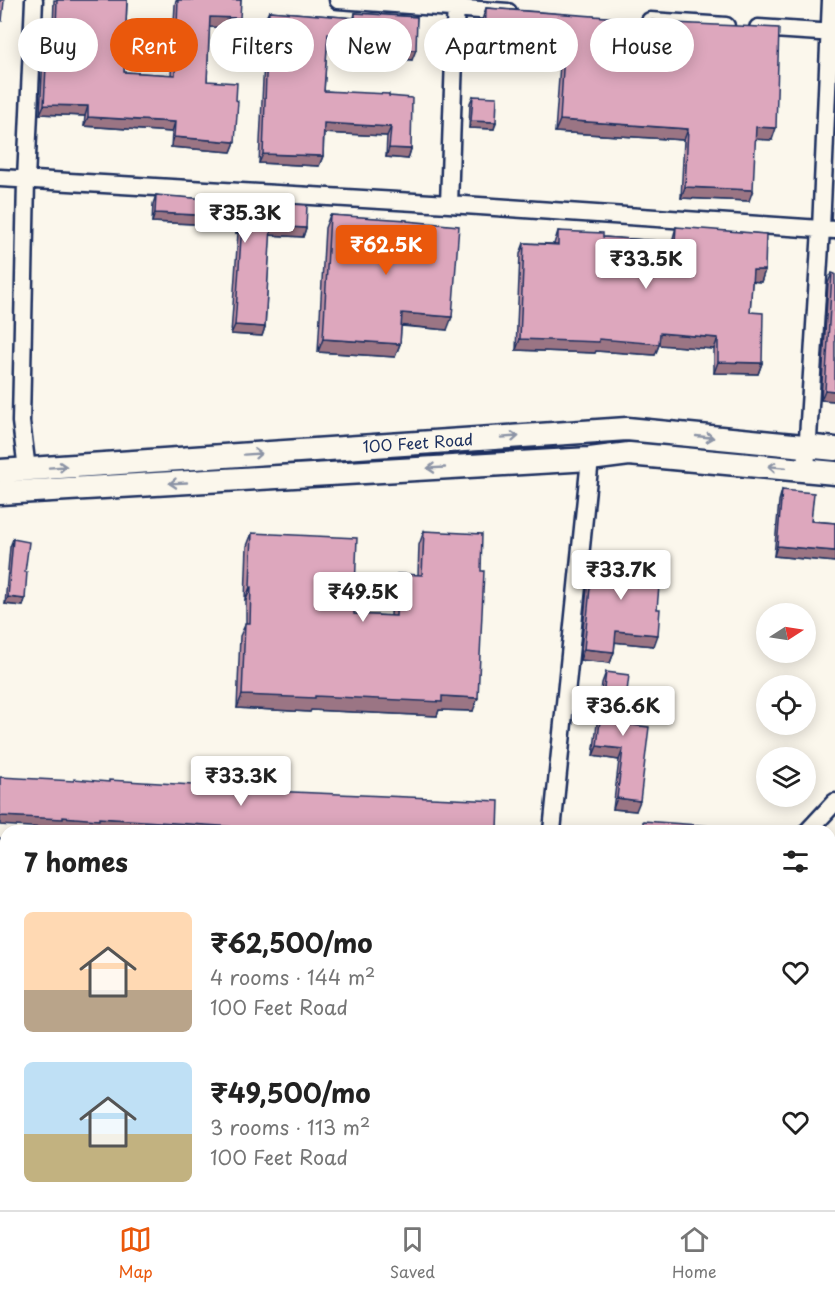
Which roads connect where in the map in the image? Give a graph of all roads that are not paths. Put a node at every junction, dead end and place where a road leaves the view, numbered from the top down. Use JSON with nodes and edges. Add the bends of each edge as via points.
{"nodes":[{"id":1,"x":34,"y":0,"type":"edge"},
{"id":2,"x":338,"y":0,"type":"edge"},
{"id":3,"x":831,"y":0,"type":"edge"},
{"id":4,"x":455,"y":4,"type":"edge"},
{"id":5,"x":525,"y":13,"type":"edge"},
{"id":6,"x":694,"y":24,"type":"edge"},
{"id":7,"x":832,"y":33,"type":"edge"},
{"id":8,"x":0,"y":178,"type":"edge"},
{"id":9,"x":26,"y":180,"type":"junction"},
{"id":10,"x":449,"y":204,"type":"junction"},
{"id":11,"x":828,"y":230,"type":"edge"},
{"id":12,"x":808,"y":447,"type":"junction"},
{"id":13,"x":835,"y":449,"type":"edge"},
{"id":14,"x":590,"y":459,"type":"junction"},
{"id":15,"x":27,"y":470,"type":"junction"},
{"id":16,"x":806,"y":470,"type":"junction"},
{"id":17,"x":0,"y":471,"type":"edge"},
{"id":18,"x":835,"y":473,"type":"edge"},
{"id":19,"x":0,"y":493,"type":"edge"},
{"id":20,"x":835,"y":802,"type":"edge"},
{"id":21,"x":553,"y":825,"type":"edge"},
{"id":22,"x":814,"y":825,"type":"edge"}],
"edges":[{"from":1,"to":9,"type":"street"},
{"from":2,"to":4,"type":"street"},
{"from":3,"to":7,"type":"street"},
{"from":4,"to":5,"type":"street"},
{"from":4,"to":10,"type":"street"},
{"from":6,"to":7,"type":"street"},
{"from":7,"to":11,"type":"street"},
{"from":8,"to":9,"type":"street"},
{"from":9,"to":10,"type":"street"},
{"from":9,"to":15,"type":"street","via":[[21,422]]},
{"from":10,"to":11,"type":"street"},
{"from":11,"to":12,"type":"street"},
{"from":12,"to":13,"type":"street","name":"100 Feet Road"},
{"from":15,"to":12,"type":"street","name":"100 Feet Road","one_way":true,"via":[[627,429]]},
{"from":12,"to":16,"type":"street"},
{"from":16,"to":14,"type":"street","name":"100 Feet Road","one_way":true,"via":[[629,454]]},
{"from":14,"to":19,"type":"street","name":"100 Feet Road","one_way":true},
{"from":14,"to":21,"type":"street"},
{"from":15,"to":17,"type":"street","name":"100 Feet Road"},
{"from":16,"to":18,"type":"street","name":"100 Feet Road"},
{"from":20,"to":22,"type":"street"}]}
